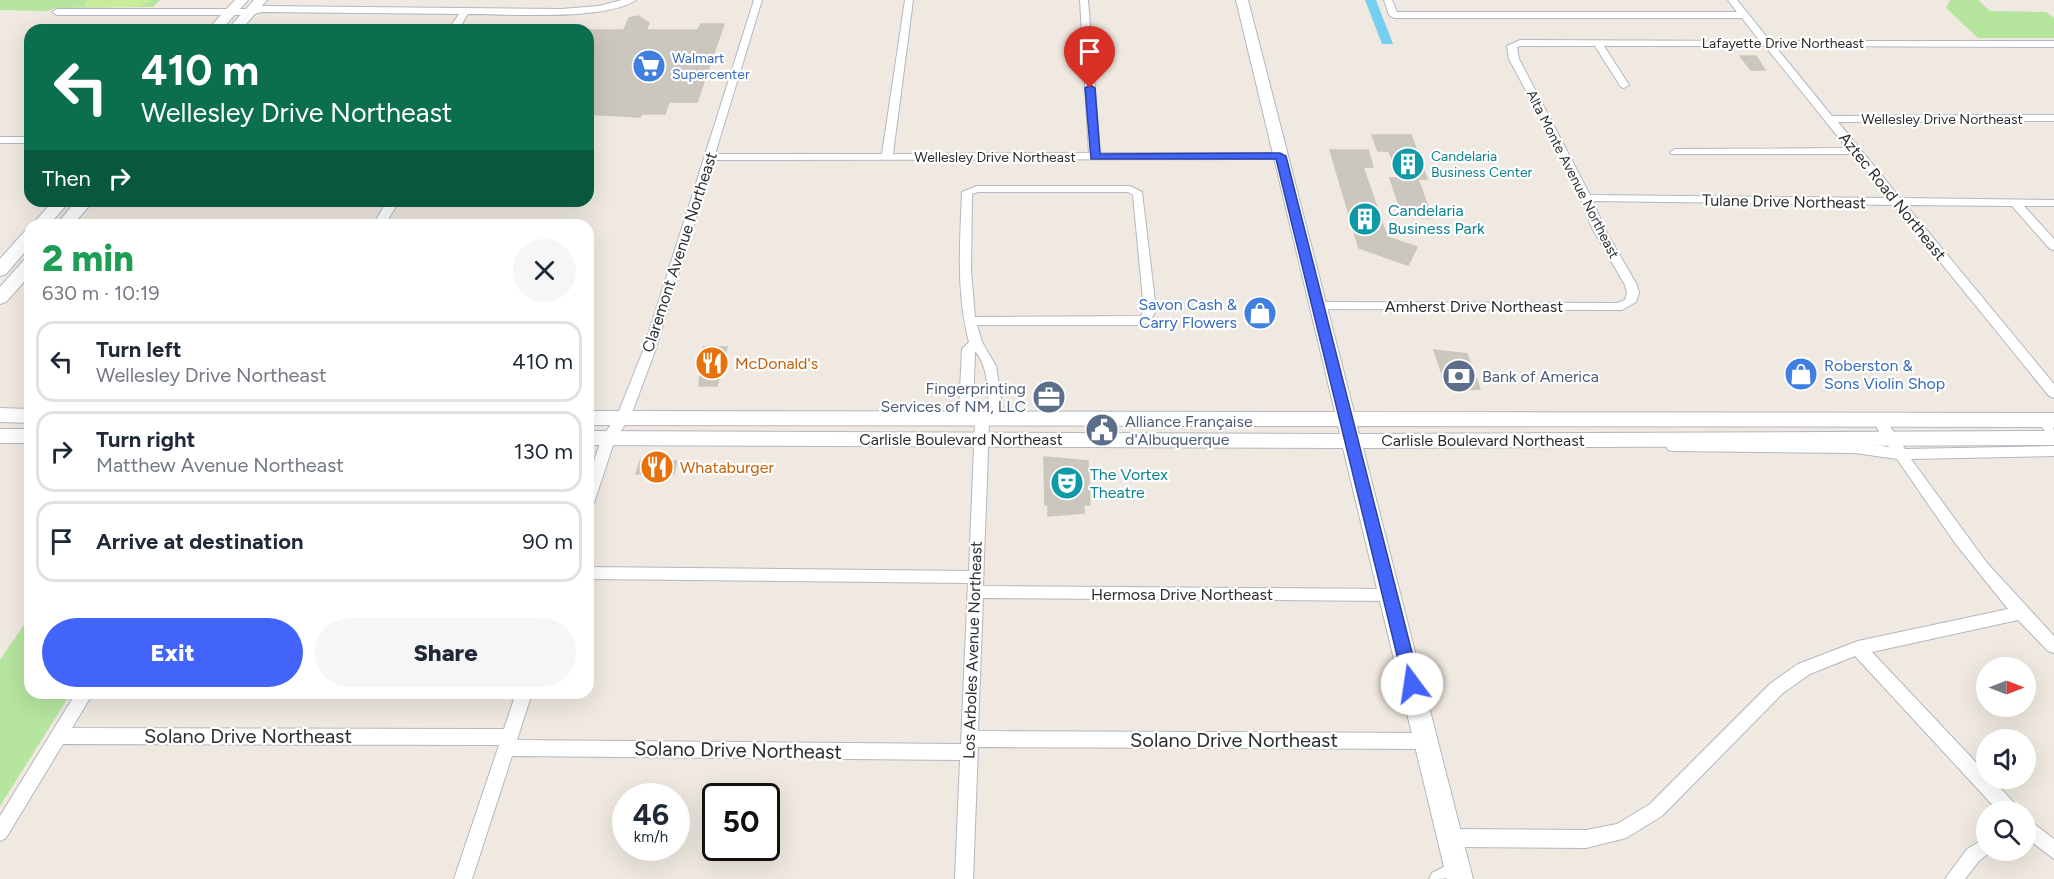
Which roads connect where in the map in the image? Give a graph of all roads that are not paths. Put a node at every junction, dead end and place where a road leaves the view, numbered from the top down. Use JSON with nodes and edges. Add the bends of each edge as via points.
{"nodes":[{"id":1,"x":242,"y":0,"type":"edge"},
{"id":2,"x":261,"y":0,"type":"edge"},
{"id":3,"x":632,"y":0,"type":"edge"},
{"id":4,"x":644,"y":0,"type":"edge"},
{"id":5,"x":758,"y":0,"type":"edge"},
{"id":6,"x":909,"y":0,"type":"edge"},
{"id":7,"x":1084,"y":0,"type":"edge"},
{"id":8,"x":1242,"y":0,"type":"edge"},
{"id":9,"x":1388,"y":0,"type":"edge"},
{"id":10,"x":1732,"y":0,"type":"edge"},
{"id":11,"x":618,"y":8,"type":"junction"},
{"id":12,"x":57,"y":12,"type":"dead end"},
{"id":13,"x":231,"y":12,"type":"junction"},
{"id":14,"x":250,"y":12,"type":"junction"},
{"id":15,"x":463,"y":14,"type":"junction"},
{"id":16,"x":1744,"y":15,"type":"junction"},
{"id":17,"x":220,"y":24,"type":"edge"},
{"id":18,"x":239,"y":24,"type":"edge"},
{"id":19,"x":457,"y":24,"type":"edge"},
{"id":20,"x":1597,"y":42,"type":"junction"},
{"id":21,"x":1768,"y":43,"type":"junction"},
{"id":22,"x":2054,"y":44,"type":"edge"},
{"id":23,"x":1512,"y":46,"type":"joint"},
{"id":24,"x":1624,"y":85,"type":"dead end"},
{"id":25,"x":2054,"y":118,"type":"edge"},
{"id":26,"x":1830,"y":119,"type":"junction"},
{"id":27,"x":0,"y":140,"type":"edge"},
{"id":28,"x":24,"y":140,"type":"edge"},
{"id":29,"x":1856,"y":151,"type":"junction"},
{"id":30,"x":1675,"y":152,"type":"dead end"},
{"id":31,"x":1280,"y":156,"type":"junction"},
{"id":32,"x":710,"y":157,"type":"junction"},
{"id":33,"x":1095,"y":157,"type":"junction"},
{"id":34,"x":887,"y":158,"type":"junction"},
{"id":35,"x":1585,"y":198,"type":"junction"},
{"id":36,"x":1898,"y":203,"type":"junction"},
{"id":37,"x":2015,"y":203,"type":"junction"},
{"id":38,"x":2054,"y":203,"type":"edge"},
{"id":39,"x":56,"y":207,"type":"edge"},
{"id":40,"x":80,"y":207,"type":"edge"},
{"id":41,"x":46,"y":219,"type":"edge"},
{"id":42,"x":69,"y":219,"type":"edge"},
{"id":43,"x":24,"y":243,"type":"edge"},
{"id":44,"x":2054,"y":246,"type":"edge"},
{"id":45,"x":0,"y":270,"type":"edge"},
{"id":46,"x":24,"y":271,"type":"edge"},
{"id":47,"x":0,"y":298,"type":"edge"},
{"id":48,"x":1630,"y":303,"type":"joint"},
{"id":49,"x":1317,"y":306,"type":"junction"},
{"id":50,"x":971,"y":321,"type":"junction"},
{"id":51,"x":976,"y":344,"type":"junction"},
{"id":52,"x":2054,"y":393,"type":"edge"},
{"id":53,"x":0,"y":415,"type":"edge"},
{"id":54,"x":24,"y":416,"type":"edge"},
{"id":55,"x":594,"y":418,"type":"edge"},
{"id":56,"x":623,"y":418,"type":"junction"},
{"id":57,"x":1879,"y":420,"type":"junction"},
{"id":58,"x":2052,"y":428,"type":"edge"},
{"id":59,"x":981,"y":430,"type":"junction"},
{"id":60,"x":1347,"y":430,"type":"junction"},
{"id":61,"x":0,"y":436,"type":"edge"},
{"id":62,"x":24,"y":436,"type":"edge"},
{"id":63,"x":1890,"y":437,"type":"junction"},
{"id":64,"x":594,"y":438,"type":"edge"},
{"id":65,"x":609,"y":438,"type":"junction"},
{"id":66,"x":1615,"y":439,"type":"junction"},
{"id":67,"x":2054,"y":451,"type":"edge"},
{"id":68,"x":1901,"y":454,"type":"junction"},
{"id":69,"x":594,"y":482,"type":"edge"},
{"id":70,"x":594,"y":573,"type":"edge"},
{"id":71,"x":975,"y":584,"type":"junction"},
{"id":72,"x":1389,"y":595,"type":"junction"},
{"id":73,"x":2019,"y":613,"type":"junction"},
{"id":74,"x":2054,"y":646,"type":"edge"},
{"id":75,"x":1858,"y":648,"type":"junction"},
{"id":76,"x":81,"y":699,"type":"edge"},
{"id":77,"x":522,"y":699,"type":"edge"},
{"id":78,"x":59,"y":736,"type":"junction"},
{"id":79,"x":1426,"y":741,"type":"junction"},
{"id":80,"x":508,"y":742,"type":"junction"},
{"id":81,"x":969,"y":746,"type":"junction"},
{"id":82,"x":2001,"y":801,"type":"edge"},
{"id":83,"x":0,"y":832,"type":"edge"},
{"id":84,"x":2036,"y":835,"type":"edge"},
{"id":85,"x":1450,"y":838,"type":"junction"},
{"id":86,"x":2054,"y":850,"type":"edge"},
{"id":87,"x":1976,"y":853,"type":"edge"},
{"id":88,"x":1452,"y":876,"type":"edge"},
{"id":89,"x":463,"y":879,"type":"edge"},
{"id":90,"x":964,"y":879,"type":"edge"},
{"id":91,"x":1954,"y":879,"type":"edge"}],
"edges":[{"from":1,"to":13,"type":"main road"},
{"from":2,"to":14,"type":"main road"},
{"from":3,"to":11,"type":"street"},
{"from":4,"to":11,"type":"street"},
{"from":5,"to":32,"type":"street","name":"Claremont Avenue Northeast"},
{"from":6,"to":34,"type":"street"},
{"from":7,"to":33,"type":"street"},
{"from":8,"to":31,"type":"main road"},
{"from":9,"to":16,"type":"street","via":[[1394,15]]},
{"from":10,"to":16,"type":"street","name":"Aztec Road Northeast"},
{"from":11,"to":15,"type":"street","via":[[580,17]]},
{"from":12,"to":13,"type":"street"},
{"from":13,"to":14,"type":"street"},
{"from":13,"to":17,"type":"main road"},
{"from":14,"to":15,"type":"street","via":[[256,16]]},
{"from":14,"to":18,"type":"main road"},
{"from":15,"to":19,"type":"street"},
{"from":16,"to":21,"type":"street","name":"Aztec Road Northeast"},
{"from":20,"to":21,"type":"street","name":"Lafayette Drive Northeast"},
{"from":20,"to":23,"type":"street","name":"Lafayette Drive Northeast","via":[[1530,42]]},
{"from":20,"to":24,"type":"street"},
{"from":21,"to":22,"type":"street","name":"Lafayette Drive Northeast"},
{"from":21,"to":26,"type":"street","name":"Aztec Road Northeast"},
{"from":23,"to":35,"type":"street","name":"Alta Monte Avenue Northeast","via":[[1514,59]]},
{"from":25,"to":26,"type":"street","name":"Wellesley Drive Northeast"},
{"from":26,"to":29,"type":"street","name":"Aztec Road Northeast"},
{"from":27,"to":28,"type":"street"},
{"from":29,"to":30,"type":"street"},
{"from":29,"to":36,"type":"street","name":"Aztec Road Northeast"},
{"from":31,"to":33,"type":"street","name":"Wellesley Drive Northeast"},
{"from":31,"to":49,"type":"main road"},
{"from":32,"to":34,"type":"street","name":"Wellesley Drive Northeast"},
{"from":32,"to":56,"type":"street","name":"Claremont Avenue Northeast","via":[[649,351]]},
{"from":33,"to":34,"type":"street","name":"Wellesley Drive Northeast"},
{"from":35,"to":36,"type":"street","name":"Tulane Drive Northeast"},
{"from":35,"to":48,"type":"street","name":"Alta Monte Avenue Northeast","via":[[1631,285]]},
{"from":36,"to":37,"type":"street","name":"Tulane Drive Northeast"},
{"from":36,"to":52,"type":"street","name":"Aztec Road Northeast"},
{"from":37,"to":38,"type":"street","name":"Tulane Drive Northeast"},
{"from":37,"to":44,"type":"street"},
{"from":39,"to":41,"type":"main road"},
{"from":40,"to":42,"type":"main road"},
{"from":43,"to":45,"type":"main road"},
{"from":46,"to":47,"type":"main road"},
{"from":48,"to":49,"type":"street","name":"Amherst Drive Northeast","via":[[1618,307]]},
{"from":49,"to":60,"type":"main road"},
{"from":50,"to":50,"type":"street","via":[[965,271],[967,192],[1130,189],[1138,194],[1150,310],[1146,319]]},
{"from":50,"to":51,"type":"street"},
{"from":51,"to":59,"type":"street","via":[[968,349],[966,411]]},
{"from":51,"to":59,"type":"street","via":[[984,351],[988,363],[996,411]]},
{"from":53,"to":54,"type":"main road"},
{"from":55,"to":56,"type":"main road","name":"Carlisle Boulevard Northeast"},
{"from":56,"to":59,"type":"main road","name":"Carlisle Boulevard Northeast"},
{"from":56,"to":65,"type":"street","name":"Claremont Avenue Northeast"},
{"from":57,"to":58,"type":"main road","name":"Carlisle Boulevard Northeast"},
{"from":57,"to":60,"type":"main road","name":"Carlisle Boulevard Northeast"},
{"from":57,"to":63,"type":"street"},
{"from":58,"to":63,"type":"main road","name":"Carlisle Boulevard Northeast"},
{"from":59,"to":60,"type":"main road","name":"Carlisle Boulevard Northeast"},
{"from":59,"to":65,"type":"main road","name":"Carlisle Boulevard Northeast"},
{"from":59,"to":71,"type":"street","name":"Los Arboles Avenue Northeast"},
{"from":60,"to":66,"type":"main road","name":"Carlisle Boulevard Northeast"},
{"from":60,"to":72,"type":"main road"},
{"from":61,"to":62,"type":"main road"},
{"from":63,"to":66,"type":"main road","name":"Carlisle Boulevard Northeast"},
{"from":63,"to":68,"type":"street"},
{"from":64,"to":65,"type":"main road","name":"Carlisle Boulevard Northeast"},
{"from":65,"to":69,"type":"street","name":"Claremont Avenue Northeast"},
{"from":66,"to":68,"type":"street","via":[[1659,446],[1855,448]]},
{"from":67,"to":68,"type":"street"},
{"from":68,"to":73,"type":"street","via":[[1967,550]]},
{"from":70,"to":71,"type":"street","name":"Hermosa Drive Northeast"},
{"from":71,"to":72,"type":"street","name":"Hermosa Drive Northeast"},
{"from":71,"to":81,"type":"street","name":"Los Arboles Avenue Northeast"},
{"from":72,"to":79,"type":"main road"},
{"from":73,"to":74,"type":"street"},
{"from":73,"to":75,"type":"street"},
{"from":75,"to":82,"type":"street"},
{"from":75,"to":85,"type":"street","via":[[1804,669],[1778,688],[1656,810],[1620,832],[1586,840]]},
{"from":76,"to":78,"type":"street"},
{"from":77,"to":80,"type":"street"},
{"from":78,"to":80,"type":"street","name":"Solano Drive Northeast"},
{"from":78,"to":83,"type":"street"},
{"from":79,"to":81,"type":"street","name":"Solano Drive Northeast"},
{"from":79,"to":85,"type":"main road"},
{"from":80,"to":81,"type":"street","name":"Solano Drive Northeast"},
{"from":80,"to":89,"type":"street"},
{"from":81,"to":90,"type":"street","name":"Los Arboles Avenue Northeast"},
{"from":84,"to":86,"type":"street"},
{"from":85,"to":88,"type":"main road"},
{"from":87,"to":91,"type":"street"}]}
